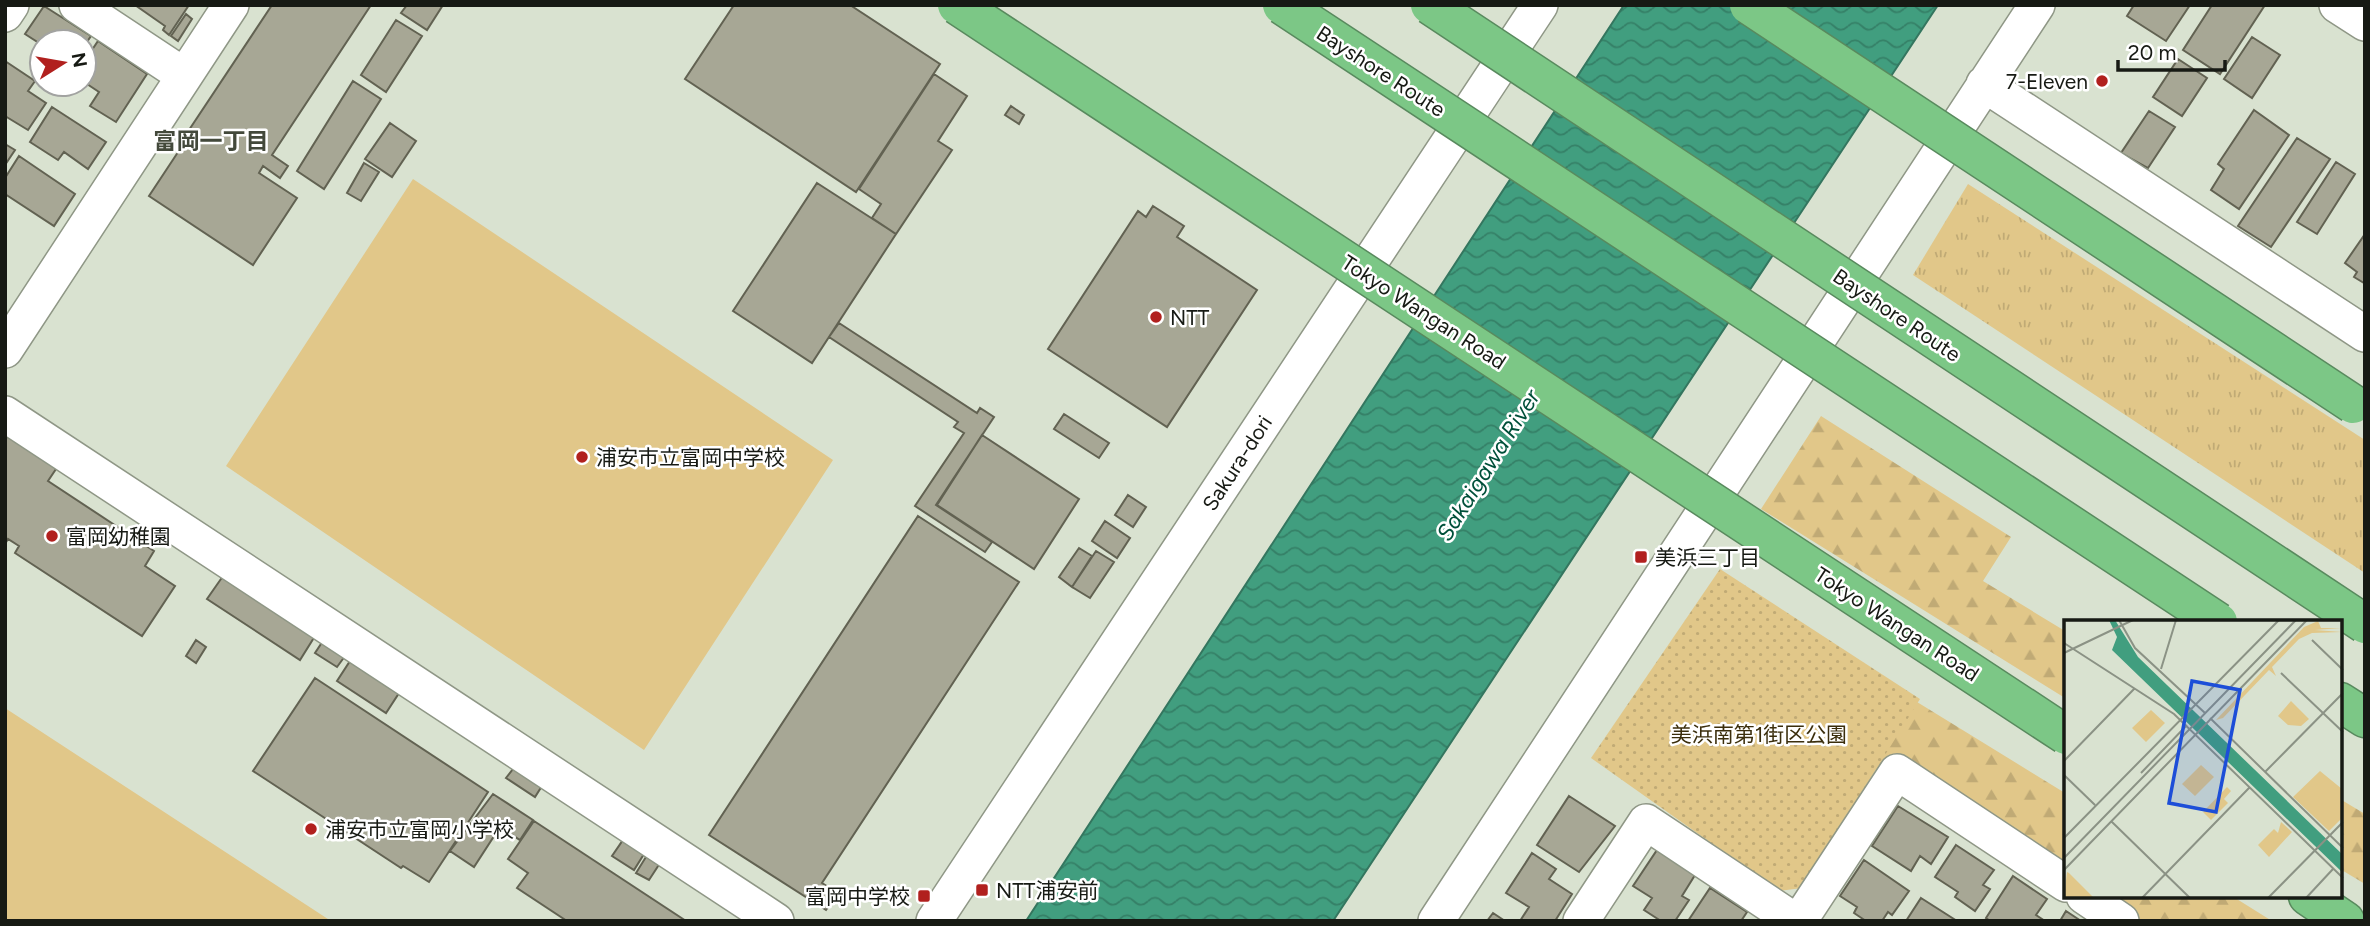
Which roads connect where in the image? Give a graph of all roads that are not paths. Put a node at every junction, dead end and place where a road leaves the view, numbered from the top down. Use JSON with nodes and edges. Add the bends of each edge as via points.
{"nodes":[{"id":1,"x":11,"y":5,"type":"edge"},
{"id":2,"x":77,"y":5,"type":"edge"},
{"id":3,"x":231,"y":5,"type":"edge"},
{"id":4,"x":957,"y":5,"type":"edge"},
{"id":5,"x":1282,"y":5,"type":"edge"},
{"id":6,"x":1430,"y":5,"type":"edge"},
{"id":7,"x":1540,"y":5,"type":"edge"},
{"id":8,"x":1749,"y":5,"type":"edge"},
{"id":9,"x":2036,"y":5,"type":"edge"},
{"id":10,"x":2337,"y":5,"type":"edge"},
{"id":11,"x":5,"y":14,"type":"edge"},
{"id":12,"x":2365,"y":23,"type":"edge"},
{"id":13,"x":183,"y":75,"type":"junction"},
{"id":14,"x":1984,"y":84,"type":"junction"},
{"id":15,"x":2365,"y":334,"type":"edge"},
{"id":16,"x":5,"y":350,"type":"edge"},
{"id":17,"x":2359,"y":408,"type":"edge"},
{"id":18,"x":5,"y":414,"type":"edge"},
{"id":19,"x":2216,"y":620,"type":"edge"},
{"id":20,"x":2365,"y":624,"type":"edge"},
{"id":21,"x":2342,"y":703,"type":"edge"},
{"id":22,"x":2365,"y":718,"type":"edge"},
{"id":23,"x":2064,"y":734,"type":"edge"},
{"id":24,"x":2064,"y":883,"type":"edge"},
{"id":25,"x":2087,"y":898,"type":"edge"},
{"id":26,"x":2311,"y":898,"type":"edge"},
{"id":27,"x":776,"y":921,"type":"edge"},
{"id":28,"x":934,"y":921,"type":"edge"},
{"id":29,"x":1436,"y":921,"type":"edge"},
{"id":30,"x":1581,"y":921,"type":"edge"},
{"id":31,"x":1797,"y":921,"type":"edge"},
{"id":32,"x":2121,"y":921,"type":"edge"},
{"id":33,"x":2345,"y":921,"type":"edge"}],
"edges":[{"from":1,"to":11,"type":"street"},
{"from":2,"to":13,"type":"street"},
{"from":3,"to":13,"type":"street"},
{"from":4,"to":23,"type":"highway","name":"Tokyo Wangan Road","bridge":true},
{"from":5,"to":19,"type":"highway","name":"Bayshore Route","bridge":true},
{"from":6,"to":20,"type":"highway","name":"Bayshore Route","bridge":true},
{"from":7,"to":28,"type":"street","name":"Sakura-dori"},
{"from":8,"to":17,"type":"highway","bridge":true},
{"from":9,"to":14,"type":"street"},
{"from":10,"to":12,"type":"street"},
{"from":13,"to":16,"type":"street"},
{"from":14,"to":15,"type":"street"},
{"from":14,"to":29,"type":"street"},
{"from":18,"to":27,"type":"street"},
{"from":21,"to":22,"type":"highway"},
{"from":24,"to":31,"type":"street","via":[[1897,772]]},
{"from":25,"to":32,"type":"street"},
{"from":26,"to":33,"type":"highway"},
{"from":30,"to":31,"type":"street","via":[[1646,822]]}]}
